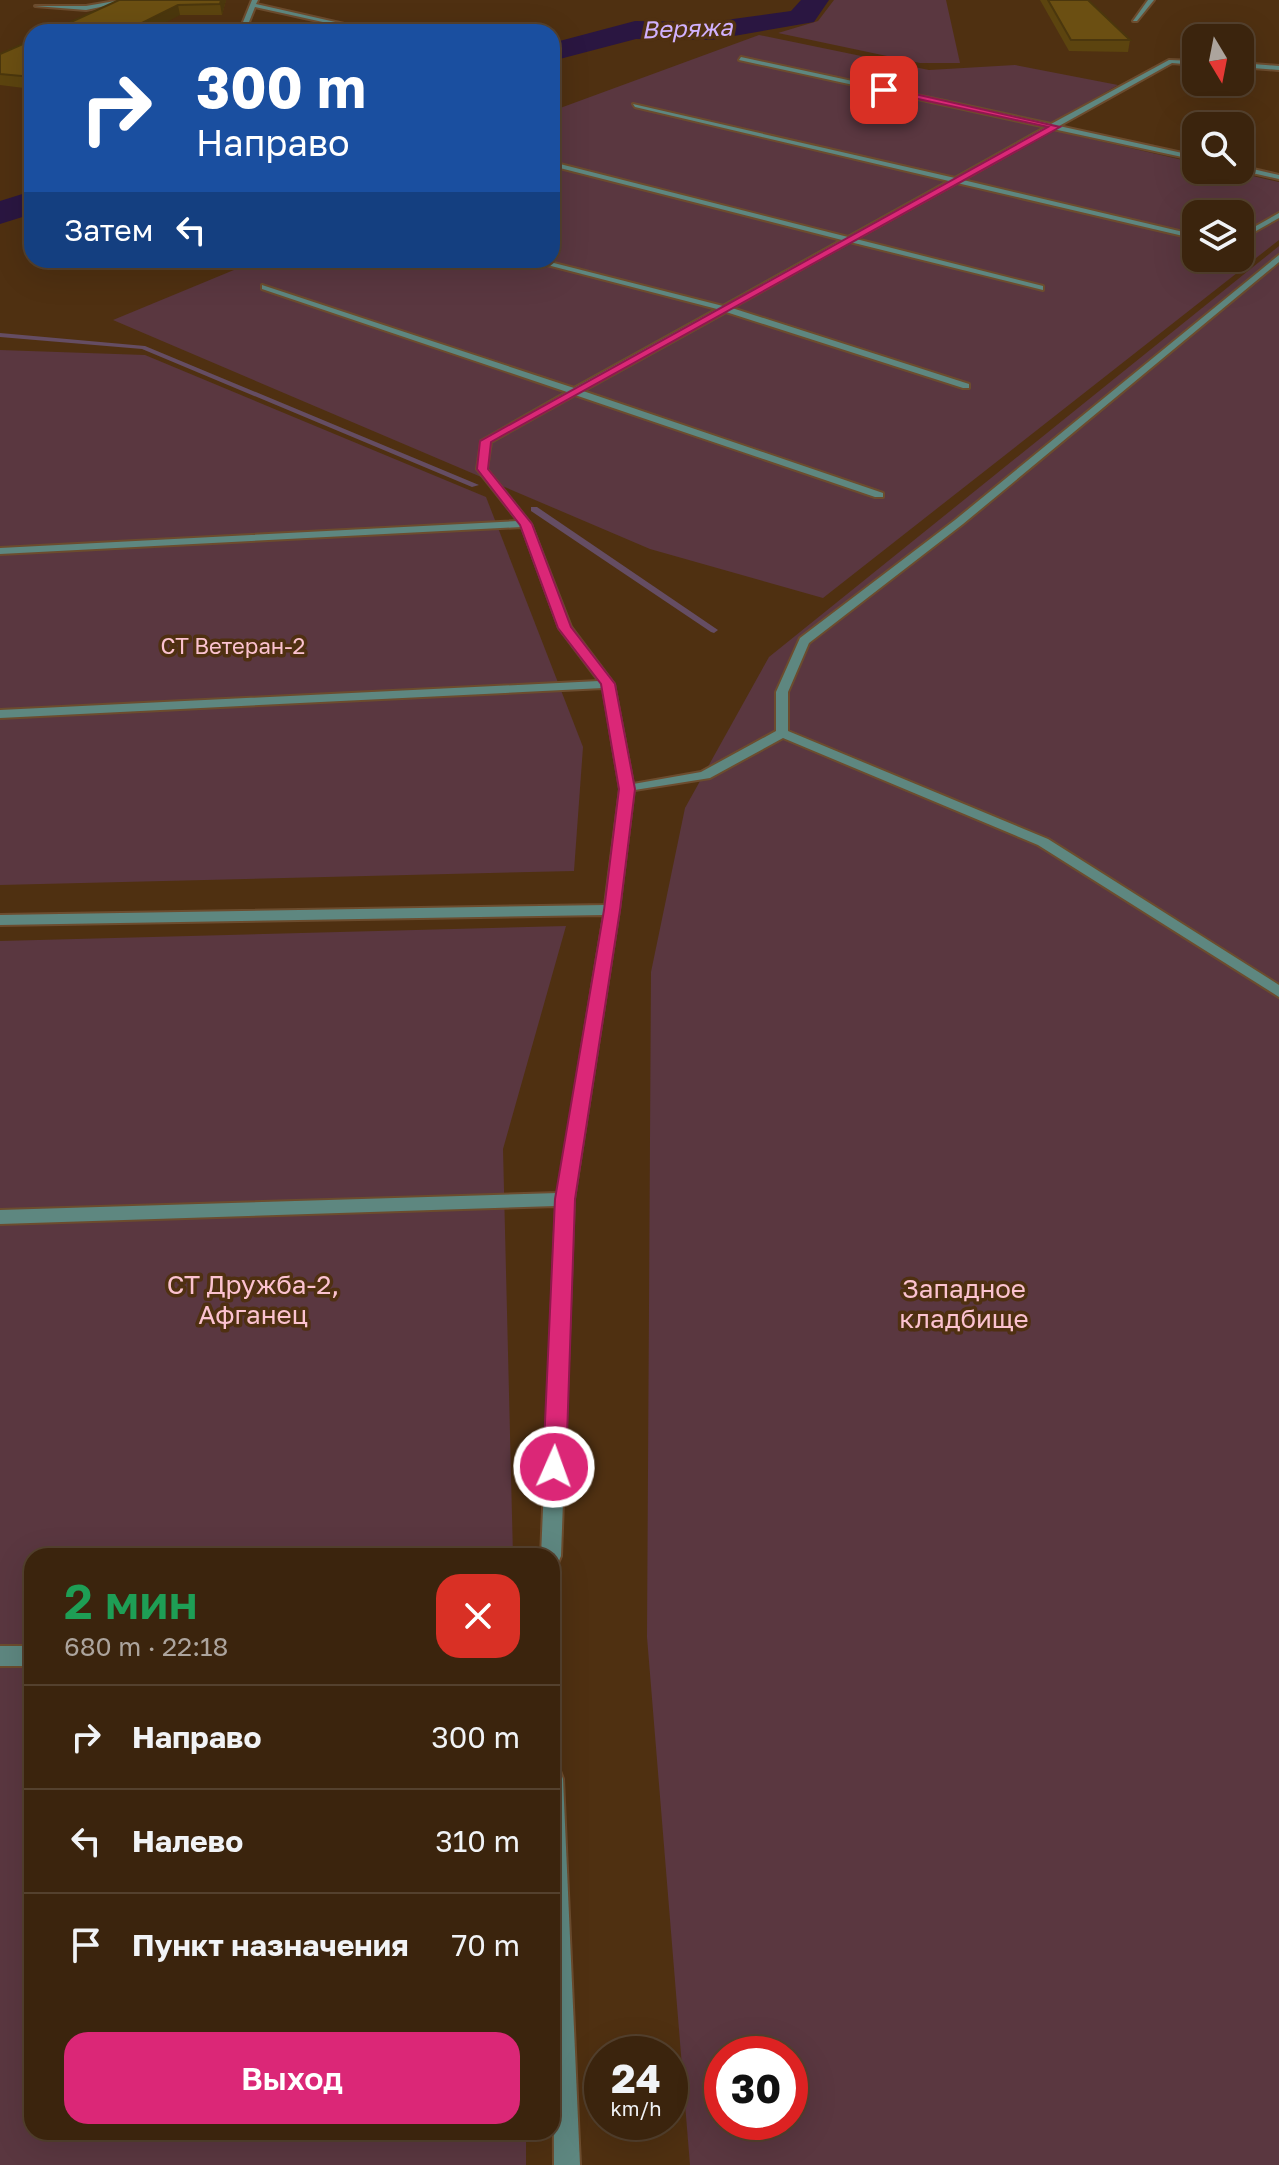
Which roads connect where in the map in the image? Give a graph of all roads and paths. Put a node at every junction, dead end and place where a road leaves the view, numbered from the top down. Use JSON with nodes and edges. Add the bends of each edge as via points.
{"nodes":[{"id":1,"x":131,"y":0,"type":"edge"},
{"id":2,"x":1151,"y":0,"type":"edge"},
{"id":3,"x":254,"y":3,"type":"edge"},
{"id":4,"x":38,"y":6,"type":"dead end"},
{"id":5,"x":1135,"y":20,"type":"dead end"},
{"id":6,"x":245,"y":24,"type":"edge"},
{"id":7,"x":342,"y":24,"type":"edge"},
{"id":8,"x":741,"y":59,"type":"dead end"},
{"id":9,"x":1182,"y":62,"type":"edge"},
{"id":10,"x":1254,"y":66,"type":"edge"},
{"id":11,"x":1279,"y":68,"type":"edge"},
{"id":12,"x":635,"y":105,"type":"dead end"},
{"id":13,"x":1055,"y":127,"type":"junction"},
{"id":14,"x":1182,"y":155,"type":"edge"},
{"id":15,"x":560,"y":166,"type":"edge"},
{"id":16,"x":1254,"y":171,"type":"edge"},
{"id":17,"x":1279,"y":177,"type":"edge"},
{"id":18,"x":958,"y":180,"type":"junction"},
{"id":19,"x":1279,"y":215,"type":"edge"},
{"id":20,"x":1254,"y":230,"type":"edge"},
{"id":21,"x":1182,"y":234,"type":"edge"},
{"id":22,"x":849,"y":239,"type":"junction"},
{"id":23,"x":1279,"y":258,"type":"edge"},
{"id":24,"x":560,"y":267,"type":"edge"},
{"id":25,"x":265,"y":287,"type":"dead end"},
{"id":26,"x":1040,"y":288,"type":"dead end"},
{"id":27,"x":726,"y":309,"type":"junction"},
{"id":28,"x":966,"y":386,"type":"dead end"},
{"id":29,"x":576,"y":390,"type":"junction"},
{"id":30,"x":879,"y":495,"type":"dead end"},
{"id":31,"x":526,"y":524,"type":"junction"},
{"id":32,"x":0,"y":551,"type":"edge"},
{"id":33,"x":608,"y":684,"type":"junction"},
{"id":34,"x":0,"y":714,"type":"edge"},
{"id":35,"x":782,"y":733,"type":"junction"},
{"id":36,"x":627,"y":789,"type":"junction"},
{"id":37,"x":612,"y":910,"type":"junction"},
{"id":38,"x":0,"y":920,"type":"edge"},
{"id":39,"x":1279,"y":992,"type":"edge"},
{"id":40,"x":565,"y":1199,"type":"junction"},
{"id":41,"x":0,"y":1217,"type":"edge"},
{"id":42,"x":551,"y":1548,"type":"edge"},
{"id":43,"x":0,"y":1656,"type":"edge"},
{"id":44,"x":24,"y":1656,"type":"edge"},
{"id":45,"x":560,"y":1985,"type":"edge"},
{"id":46,"x":567,"y":2165,"type":"edge"}],
"edges":[{"from":1,"to":4,"type":"street","via":[[86,8]]},
{"from":2,"to":5,"type":"street"},
{"from":3,"to":6,"type":"street"},
{"from":3,"to":7,"type":"street"},
{"from":8,"to":13,"type":"street"},
{"from":9,"to":13,"type":"street","via":[[1171,61]]},
{"from":10,"to":11,"type":"street"},
{"from":12,"to":18,"type":"street"},
{"from":13,"to":14,"type":"street"},
{"from":13,"to":18,"type":"street"},
{"from":15,"to":22,"type":"street"},
{"from":16,"to":17,"type":"street"},
{"from":18,"to":21,"type":"street"},
{"from":18,"to":22,"type":"street"},
{"from":19,"to":20,"type":"street"},
{"from":22,"to":26,"type":"street"},
{"from":22,"to":27,"type":"street"},
{"from":23,"to":35,"type":"street","via":[[959,522],[804,641],[782,692]]},
{"from":24,"to":27,"type":"street"},
{"from":25,"to":29,"type":"street"},
{"from":27,"to":28,"type":"street"},
{"from":27,"to":29,"type":"street"},
{"from":29,"to":30,"type":"street"},
{"from":29,"to":31,"type":"street","via":[[486,441],[482,469]]},
{"from":31,"to":32,"type":"street"},
{"from":31,"to":33,"type":"street","via":[[565,628]]},
{"from":33,"to":34,"type":"street"},
{"from":33,"to":36,"type":"street"},
{"from":35,"to":36,"type":"street","via":[[705,775]]},
{"from":35,"to":39,"type":"street","via":[[1043,842]]},
{"from":36,"to":37,"type":"street"},
{"from":37,"to":38,"type":"street"},
{"from":37,"to":40,"type":"street"},
{"from":40,"to":41,"type":"street"},
{"from":40,"to":42,"type":"street"},
{"from":43,"to":44,"type":"street"},
{"from":45,"to":46,"type":"street"}]}
